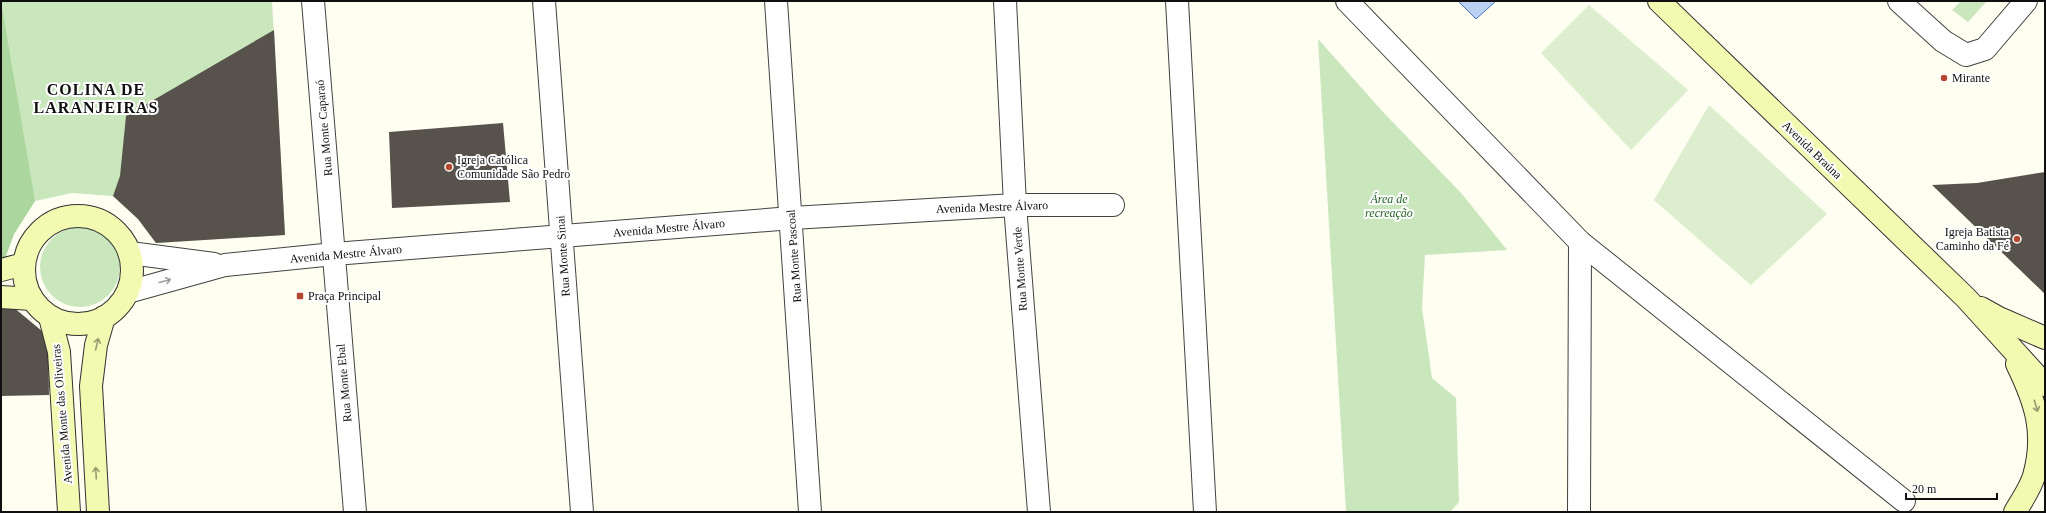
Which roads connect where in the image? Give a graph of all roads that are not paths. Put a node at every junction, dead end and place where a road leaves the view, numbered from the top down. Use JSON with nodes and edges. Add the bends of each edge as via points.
{"nodes":[{"id":1,"x":313,"y":1,"type":"edge"},
{"id":2,"x":544,"y":1,"type":"edge"},
{"id":3,"x":776,"y":1,"type":"edge"},
{"id":4,"x":1005,"y":1,"type":"edge"},
{"id":5,"x":1177,"y":1,"type":"edge"},
{"id":6,"x":1347,"y":1,"type":"edge"},
{"id":7,"x":1659,"y":1,"type":"edge"},
{"id":8,"x":1898,"y":1,"type":"edge"},
{"id":9,"x":2026,"y":1,"type":"edge"},
{"id":10,"x":1015,"y":204,"type":"junction"},
{"id":11,"x":1113,"y":205,"type":"dead end"},
{"id":12,"x":792,"y":218,"type":"junction"},
{"id":13,"x":562,"y":237,"type":"junction"},
{"id":14,"x":1580,"y":242,"type":"junction"},
{"id":15,"x":130,"y":253,"type":"junction"},
{"id":16,"x":334,"y":254,"type":"junction"},
{"id":17,"x":24,"y":264,"type":"junction"},
{"id":18,"x":225,"y":265,"type":"junction"},
{"id":19,"x":1,"y":270,"type":"edge"},
{"id":20,"x":128,"y":292,"type":"junction"},
{"id":21,"x":1,"y":297,"type":"edge"},
{"id":22,"x":1966,"y":298,"type":"junction"},
{"id":23,"x":32,"y":299,"type":"junction"},
{"id":24,"x":50,"y":317,"type":"junction"},
{"id":25,"x":104,"y":317,"type":"junction"},
{"id":26,"x":2045,"y":338,"type":"edge"},
{"id":27,"x":2008,"y":345,"type":"junction"},
{"id":28,"x":2045,"y":385,"type":"edge"},
{"id":29,"x":1904,"y":501,"type":"dead end"},
{"id":30,"x":69,"y":512,"type":"edge"},
{"id":31,"x":98,"y":512,"type":"edge"},
{"id":32,"x":355,"y":512,"type":"edge"},
{"id":33,"x":582,"y":512,"type":"edge"},
{"id":34,"x":810,"y":512,"type":"edge"},
{"id":35,"x":1039,"y":512,"type":"edge"},
{"id":36,"x":1205,"y":512,"type":"edge"},
{"id":37,"x":1579,"y":512,"type":"edge"},
{"id":38,"x":2016,"y":512,"type":"edge"}],
"edges":[{"from":1,"to":16,"type":"street","name":"Rua Monte Caparaó"},
{"from":2,"to":13,"type":"street","name":"Rua Monte Sinai"},
{"from":3,"to":12,"type":"street","name":"Rua Monte Pascoal"},
{"from":4,"to":10,"type":"street","name":"Rua Monte Verde"},
{"from":5,"to":36,"type":"street"},
{"from":6,"to":14,"type":"street"},
{"from":7,"to":22,"type":"street","name":"Avenida Braúna"},
{"from":8,"to":9,"type":"street","via":[[1943,41],[1966,55],[1985,49]]},
{"from":10,"to":11,"type":"street","name":"Avenida Mestre Álvaro"},
{"from":10,"to":12,"type":"street","name":"Avenida Mestre Álvaro"},
{"from":10,"to":35,"type":"street","name":"Rua Monte Verde"},
{"from":12,"to":13,"type":"street","name":"Avenida Mestre Álvaro"},
{"from":12,"to":34,"type":"street","name":"Rua Monte Pascoal"},
{"from":13,"to":16,"type":"street","name":"Avenida Mestre Álvaro"},
{"from":13,"to":33,"type":"street","name":"Rua Monte Sinai"},
{"from":14,"to":29,"type":"street"},
{"from":14,"to":37,"type":"street"},
{"from":15,"to":17,"type":"street","via":[[118,233],[106,224],[84,216],[68,216],[54,221],[35,236],[27,249]]},
{"from":15,"to":18,"type":"street","name":"Avenida Mestre Álvaro"},
{"from":15,"to":20,"type":"street","via":[[132,277]]},
{"from":16,"to":18,"type":"street","name":"Avenida Mestre Álvaro"},
{"from":16,"to":32,"type":"street","name":"Rua Monte Ebal"},
{"from":17,"to":19,"type":"street"},
{"from":17,"to":23,"type":"street","via":[[26,286]]},
{"from":20,"to":18,"type":"street","name":"Avenida Mestre Álvaro","one_way":true},
{"from":20,"to":25,"type":"street","via":[[116,309]]},
{"from":21,"to":23,"type":"street"},
{"from":22,"to":26,"type":"street","name":"Avenida Braúna","via":[[1999,318]]},
{"from":22,"to":27,"type":"street","name":"Avenida Braúna"},
{"from":23,"to":24,"type":"street"},
{"from":24,"to":25,"type":"street","via":[[77,324]]},
{"from":24,"to":30,"type":"street","name":"Avenida Monte das Oliveiras","via":[[59,352]]},
{"from":31,"to":25,"type":"street","one_way":true,"via":[[91,386],[96,344]]},
{"from":27,"to":28,"type":"street","name":"Avenida Braúna"},
{"from":27,"to":38,"type":"street","one_way":true,"via":[[2035,402],[2043,434],[2034,477]]}]}
